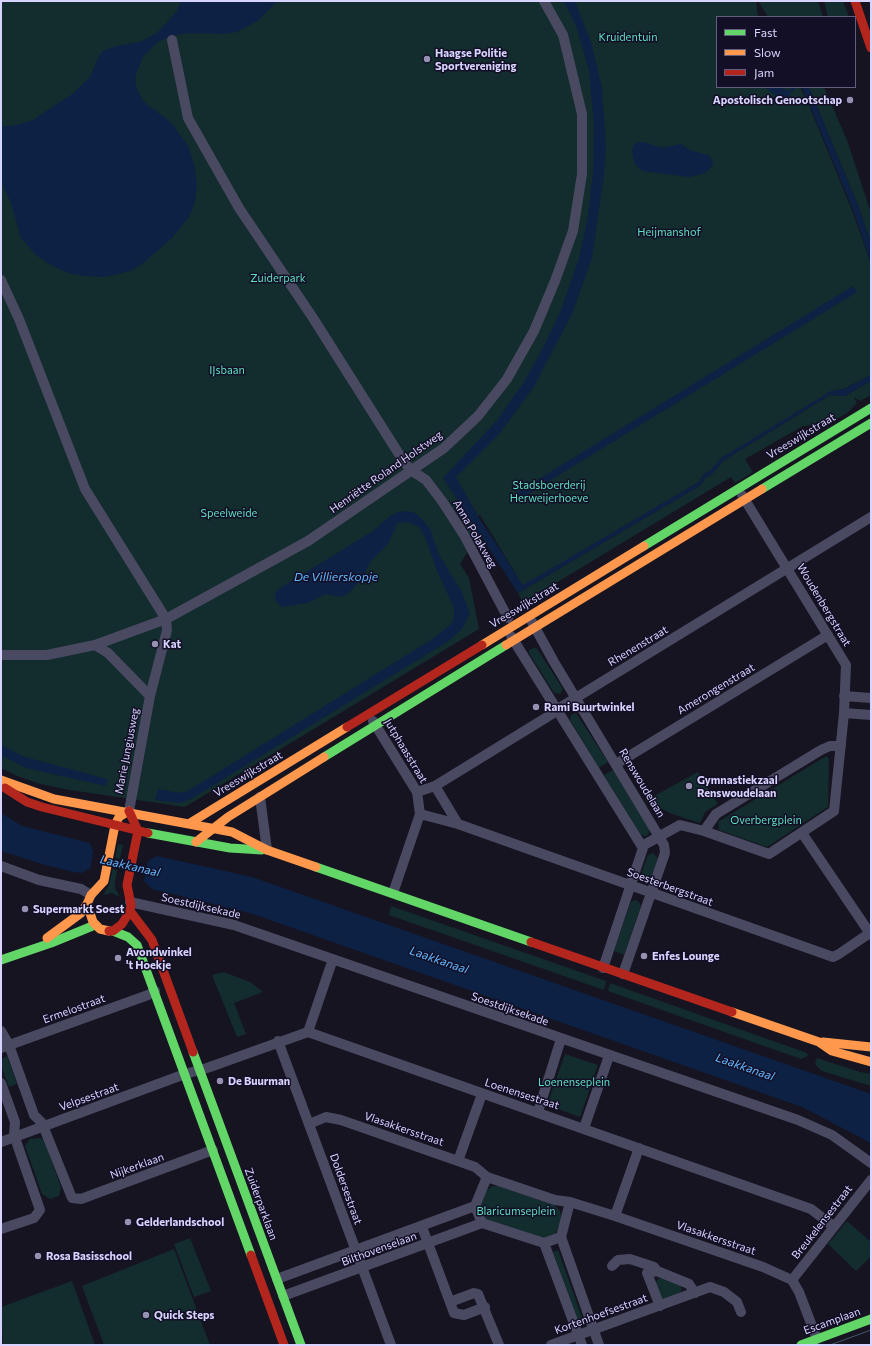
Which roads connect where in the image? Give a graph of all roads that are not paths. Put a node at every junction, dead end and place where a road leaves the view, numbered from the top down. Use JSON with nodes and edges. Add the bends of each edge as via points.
{"nodes":[{"id":1,"x":544,"y":1,"type":"edge"},
{"id":2,"x":855,"y":1,"type":"edge"},
{"id":3,"x":172,"y":40,"type":"dead end"},
{"id":4,"x":871,"y":48,"type":"edge"},
{"id":5,"x":1,"y":280,"type":"edge"},
{"id":6,"x":867,"y":410,"type":"edge"},
{"id":7,"x":871,"y":424,"type":"edge"},
{"id":8,"x":412,"y":471,"type":"junction"},
{"id":9,"x":738,"y":489,"type":"junction"},
{"id":10,"x":744,"y":499,"type":"junction"},
{"id":11,"x":871,"y":517,"type":"edge"},
{"id":12,"x":788,"y":568,"type":"junction"},
{"id":13,"x":528,"y":616,"type":"junction"},
{"id":14,"x":508,"y":618,"type":"dead end"},
{"id":15,"x":166,"y":619,"type":"junction"},
{"id":16,"x":535,"y":627,"type":"junction"},
{"id":17,"x":507,"y":629,"type":"junction"},
{"id":18,"x":828,"y":635,"type":"junction"},
{"id":19,"x":514,"y":640,"type":"junction"},
{"id":20,"x":96,"y":645,"type":"junction"},
{"id":21,"x":1,"y":654,"type":"edge"},
{"id":22,"x":150,"y":696,"type":"junction"},
{"id":23,"x":844,"y":696,"type":"junction"},
{"id":24,"x":576,"y":698,"type":"junction"},
{"id":25,"x":871,"y":698,"type":"edge"},
{"id":26,"x":556,"y":710,"type":"junction"},
{"id":27,"x":844,"y":713,"type":"junction"},
{"id":28,"x":369,"y":714,"type":"junction"},
{"id":29,"x":871,"y":715,"type":"edge"},
{"id":30,"x":376,"y":725,"type":"junction"},
{"id":31,"x":841,"y":746,"type":"junction"},
{"id":32,"x":616,"y":764,"type":"junction"},
{"id":33,"x":1,"y":780,"type":"edge"},
{"id":34,"x":1,"y":784,"type":"edge"},
{"id":35,"x":435,"y":786,"type":"junction"},
{"id":36,"x":417,"y":792,"type":"junction"},
{"id":37,"x":260,"y":797,"type":"junction"},
{"id":38,"x":129,"y":811,"type":"junction"},
{"id":39,"x":420,"y":814,"type":"junction"},
{"id":40,"x":190,"y":823,"type":"junction"},
{"id":41,"x":114,"y":824,"type":"junction"},
{"id":42,"x":458,"y":824,"type":"junction"},
{"id":43,"x":213,"y":827,"type":"junction"},
{"id":44,"x":138,"y":831,"type":"junction"},
{"id":45,"x":704,"y":831,"type":"junction"},
{"id":46,"x":802,"y":833,"type":"junction"},
{"id":47,"x":660,"y":835,"type":"junction"},
{"id":48,"x":196,"y":842,"type":"junction"},
{"id":49,"x":642,"y":846,"type":"junction"},
{"id":50,"x":267,"y":850,"type":"junction"},
{"id":51,"x":1,"y":866,"type":"edge"},
{"id":52,"x":632,"y":886,"type":"junction"},
{"id":53,"x":95,"y":892,"type":"junction"},
{"id":54,"x":652,"y":892,"type":"junction"},
{"id":55,"x":393,"y":894,"type":"junction"},
{"id":56,"x":130,"y":903,"type":"junction"},
{"id":57,"x":87,"y":904,"type":"junction"},
{"id":58,"x":95,"y":925,"type":"junction"},
{"id":59,"x":113,"y":932,"type":"junction"},
{"id":60,"x":871,"y":934,"type":"edge"},
{"id":61,"x":41,"y":944,"type":"junction"},
{"id":62,"x":333,"y":959,"type":"junction"},
{"id":63,"x":1,"y":960,"type":"edge"},
{"id":64,"x":603,"y":968,"type":"junction"},
{"id":65,"x":623,"y":974,"type":"junction"},
{"id":66,"x":152,"y":993,"type":"junction"},
{"id":67,"x":1,"y":1031,"type":"edge"},
{"id":68,"x":308,"y":1032,"type":"junction"},
{"id":69,"x":561,"y":1040,"type":"junction"},
{"id":70,"x":278,"y":1041,"type":"junction"},
{"id":71,"x":819,"y":1042,"type":"junction"},
{"id":72,"x":5,"y":1046,"type":"edge"},
{"id":73,"x":871,"y":1047,"type":"edge"},
{"id":74,"x":609,"y":1056,"type":"junction"},
{"id":75,"x":871,"y":1062,"type":"edge"},
{"id":76,"x":200,"y":1070,"type":"junction"},
{"id":77,"x":182,"y":1075,"type":"junction"},
{"id":78,"x":1,"y":1083,"type":"edge"},
{"id":79,"x":482,"y":1094,"type":"junction"},
{"id":80,"x":538,"y":1112,"type":"junction"},
{"id":81,"x":309,"y":1124,"type":"junction"},
{"id":82,"x":44,"y":1127,"type":"junction"},
{"id":83,"x":584,"y":1128,"type":"junction"},
{"id":84,"x":15,"y":1138,"type":"junction"},
{"id":85,"x":1,"y":1142,"type":"edge"},
{"id":86,"x":639,"y":1148,"type":"junction"},
{"id":87,"x":209,"y":1152,"type":"junction"},
{"id":88,"x":458,"y":1161,"type":"junction"},
{"id":89,"x":871,"y":1163,"type":"edge"},
{"id":90,"x":487,"y":1177,"type":"junction"},
{"id":91,"x":871,"y":1180,"type":"edge"},
{"id":92,"x":570,"y":1202,"type":"junction"},
{"id":93,"x":475,"y":1206,"type":"junction"},
{"id":94,"x":615,"y":1216,"type":"junction"},
{"id":95,"x":482,"y":1223,"type":"junction"},
{"id":96,"x":833,"y":1226,"type":"junction"},
{"id":97,"x":422,"y":1227,"type":"junction"},
{"id":98,"x":1,"y":1229,"type":"edge"},
{"id":99,"x":561,"y":1238,"type":"junction"},
{"id":100,"x":428,"y":1243,"type":"junction"},
{"id":101,"x":544,"y":1243,"type":"junction"},
{"id":102,"x":356,"y":1251,"type":"junction"},
{"id":103,"x":612,"y":1266,"type":"dead end"},
{"id":104,"x":362,"y":1268,"type":"junction"},
{"id":105,"x":657,"y":1271,"type":"junction"},
{"id":106,"x":277,"y":1279,"type":"junction"},
{"id":107,"x":792,"y":1280,"type":"junction"},
{"id":108,"x":695,"y":1293,"type":"junction"},
{"id":109,"x":283,"y":1296,"type":"junction"},
{"id":110,"x":450,"y":1302,"type":"junction"},
{"id":111,"x":660,"y":1306,"type":"junction"},
{"id":112,"x":485,"y":1307,"type":"junction"},
{"id":113,"x":741,"y":1312,"type":"dead end"},
{"id":114,"x":871,"y":1319,"type":"edge"},
{"id":115,"x":594,"y":1330,"type":"junction"},
{"id":116,"x":578,"y":1335,"type":"junction"},
{"id":117,"x":817,"y":1339,"type":"junction"},
{"id":118,"x":284,"y":1345,"type":"edge"},
{"id":119,"x":301,"y":1345,"type":"edge"},
{"id":120,"x":391,"y":1345,"type":"edge"},
{"id":121,"x":499,"y":1345,"type":"edge"},
{"id":122,"x":551,"y":1345,"type":"edge"},
{"id":123,"x":582,"y":1345,"type":"edge"},
{"id":124,"x":599,"y":1345,"type":"edge"},
{"id":125,"x":801,"y":1345,"type":"edge"}],
"edges":[{"from":1,"to":8,"type":"street","name":"Henriëtte Roland Holstweg","via":[[563,35],[582,114],[582,174],[572,231],[534,331],[506,379],[478,416],[444,448]]},
{"from":2,"to":4,"type":"main road"},
{"from":3,"to":8,"type":"street","name":"Anna Polakweg","via":[[188,118],[239,208]]},
{"from":5,"to":15,"type":"street","via":[[19,319],[84,489]]},
{"from":6,"to":7,"type":"street"},
{"from":6,"to":9,"type":"main road","name":"Vreeswijkstraat"},
{"from":7,"to":10,"type":"main road"},
{"from":8,"to":14,"type":"street","name":"Anna Polakweg","via":[[426,480],[442,501],[464,535]]},
{"from":8,"to":15,"type":"street","name":"Henriëtte Roland Holstweg","via":[[308,541]]},
{"from":9,"to":10,"type":"street","name":"Woudenbergstraat"},
{"from":9,"to":13,"type":"main road","name":"Vreeswijkstraat"},
{"from":10,"to":12,"type":"street","name":"Woudenbergstraat"},
{"from":10,"to":16,"type":"main road"},
{"from":11,"to":12,"type":"street","name":"Rhenenstraat"},
{"from":12,"to":18,"type":"street","name":"Woudenbergstraat"},
{"from":12,"to":24,"type":"street","name":"Rhenenstraat"},
{"from":13,"to":16,"type":"street","name":"Renswoudelaan"},
{"from":13,"to":17,"type":"main road","name":"Vreeswijkstraat"},
{"from":15,"to":20,"type":"street","name":"Henriëtte Roland Holstweg"},
{"from":15,"to":22,"type":"street","name":"Marie Jungiusweg","via":[[167,630]]},
{"from":16,"to":19,"type":"main road"},
{"from":16,"to":24,"type":"street","name":"Renswoudelaan"},
{"from":17,"to":19,"type":"street"},
{"from":17,"to":28,"type":"main road","name":"Vreeswijkstraat"},
{"from":18,"to":23,"type":"street","name":"Woudenbergstraat","via":[[846,666]]},
{"from":18,"to":32,"type":"street","name":"Amerongenstraat"},
{"from":19,"to":26,"type":"street"},
{"from":19,"to":30,"type":"main road"},
{"from":20,"to":21,"type":"street","name":"Henriëtte Roland Holstweg","via":[[47,655]]},
{"from":20,"to":22,"type":"street","name":"Marie Jungiusweg"},
{"from":22,"to":38,"type":"street","name":"Marie Jungiusweg"},
{"from":23,"to":25,"type":"street"},
{"from":23,"to":27,"type":"street","name":"Woudenbergstraat"},
{"from":24,"to":26,"type":"street","name":"Rhenenstraat"},
{"from":24,"to":32,"type":"street","name":"Renswoudelaan"},
{"from":26,"to":35,"type":"street","name":"Rhenenstraat"},
{"from":26,"to":49,"type":"street"},
{"from":27,"to":29,"type":"street"},
{"from":27,"to":31,"type":"street","name":"Woudenbergstraat"},
{"from":28,"to":30,"type":"street","name":"Jutphaasstraat"},
{"from":28,"to":40,"type":"main road","name":"Vreeswijkstraat"},
{"from":30,"to":36,"type":"street","name":"Jutphaasstraat"},
{"from":30,"to":37,"type":"main road"},
{"from":31,"to":45,"type":"street","via":[[830,746],[821,750],[716,814]]},
{"from":31,"to":46,"type":"street","name":"Woudenbergstraat","via":[[834,811]]},
{"from":32,"to":47,"type":"street","name":"Renswoudelaan"},
{"from":33,"to":38,"type":"main road","via":[[54,799]]},
{"from":34,"to":41,"type":"main road","via":[[27,802]]},
{"from":35,"to":36,"type":"street","name":"Rhenenstraat"},
{"from":35,"to":42,"type":"street"},
{"from":36,"to":39,"type":"street","name":"Jutphaasstraat"},
{"from":37,"to":43,"type":"main road"},
{"from":37,"to":50,"type":"street"},
{"from":38,"to":40,"type":"main road"},
{"from":38,"to":41,"type":"main road"},
{"from":38,"to":44,"type":"main road"},
{"from":39,"to":42,"type":"street","name":"Soesterbergstraat"},
{"from":39,"to":55,"type":"street","name":"Jutphaasstraat"},
{"from":40,"to":43,"type":"main road"},
{"from":41,"to":44,"type":"main road"},
{"from":41,"to":53,"type":"main road","via":[[108,868],[104,881]]},
{"from":42,"to":52,"type":"street","name":"Soesterbergstraat"},
{"from":43,"to":48,"type":"main road"},
{"from":43,"to":50,"type":"main road","via":[[239,835]]},
{"from":44,"to":48,"type":"main road"},
{"from":44,"to":56,"type":"main road","via":[[127,884]]},
{"from":45,"to":46,"type":"street","name":"Woudenbergstraat","via":[[769,854]]},
{"from":45,"to":47,"type":"street","name":"Woudenbergstraat","via":[[680,825]]},
{"from":46,"to":60,"type":"street"},
{"from":47,"to":49,"type":"street","name":"Woudenbergstraat"},
{"from":47,"to":54,"type":"street","name":"Renswoudelaan","via":[[665,853]]},
{"from":48,"to":50,"type":"main road","via":[[230,848]]},
{"from":49,"to":52,"type":"street"},
{"from":50,"to":55,"type":"main road"},
{"from":51,"to":53,"type":"street","via":[[39,880]]},
{"from":52,"to":54,"type":"street","name":"Soesterbergstraat"},
{"from":52,"to":64,"type":"street"},
{"from":53,"to":57,"type":"main road"},
{"from":54,"to":60,"type":"street","name":"Soesterbergstraat","via":[[833,957]]},
{"from":54,"to":65,"type":"street","name":"Renswoudelaan"},
{"from":55,"to":64,"type":"main road"},
{"from":56,"to":59,"type":"main road","via":[[125,922]]},
{"from":56,"to":62,"type":"street","name":"Soestdijksekade","via":[[234,925]]},
{"from":56,"to":76,"type":"main road","name":"Zuiderparklaan","via":[[152,940]]},
{"from":57,"to":58,"type":"main road"},
{"from":57,"to":61,"type":"main road","via":[[81,914]]},
{"from":58,"to":59,"type":"main road"},
{"from":58,"to":61,"type":"main road","via":[[51,943]]},
{"from":59,"to":66,"type":"main road","via":[[128,937],[137,945]]},
{"from":61,"to":63,"type":"main road"},
{"from":62,"to":68,"type":"street"},
{"from":62,"to":69,"type":"street","name":"Soestdijksekade"},
{"from":64,"to":65,"type":"main road"},
{"from":65,"to":71,"type":"main road"},
{"from":66,"to":72,"type":"street","name":"Ermelostraat"},
{"from":66,"to":77,"type":"main road"},
{"from":67,"to":72,"type":"street"},
{"from":68,"to":70,"type":"street"},
{"from":68,"to":79,"type":"street","name":"Loenensestraat"},
{"from":69,"to":74,"type":"street","name":"Soestdijksekade"},
{"from":69,"to":80,"type":"street"},
{"from":70,"to":76,"type":"street"},
{"from":70,"to":81,"type":"street","name":"Doldersestraat"},
{"from":71,"to":73,"type":"main road"},
{"from":71,"to":75,"type":"main road","via":[[832,1051]]},
{"from":72,"to":82,"type":"street","via":[[34,1115]]},
{"from":74,"to":83,"type":"street"},
{"from":74,"to":89,"type":"street","name":"Soestdijksekade","via":[[798,1120],[832,1135]]},
{"from":76,"to":77,"type":"street"},
{"from":76,"to":106,"type":"main road","name":"Zuiderparklaan"},
{"from":77,"to":82,"type":"street","name":"Velpsestraat"},
{"from":77,"to":87,"type":"main road"},
{"from":78,"to":84,"type":"street","via":[[15,1122]]},
{"from":79,"to":80,"type":"street","name":"Loenensestraat"},
{"from":79,"to":88,"type":"street"},
{"from":80,"to":83,"type":"street","name":"Loenensestraat"},
{"from":81,"to":88,"type":"street","name":"Vlasakkersstraat","via":[[326,1117],[333,1118]]},
{"from":81,"to":102,"type":"street","name":"Doldersestraat"},
{"from":82,"to":84,"type":"street","name":"Velpsestraat"},
{"from":82,"to":87,"type":"street","name":"Nijkerklaan","via":[[70,1196],[74,1199],[81,1199]]},
{"from":83,"to":86,"type":"street","name":"Loenensestraat"},
{"from":84,"to":85,"type":"street","name":"Velpsestraat"},
{"from":84,"to":98,"type":"street","via":[[40,1207],[34,1218]]},
{"from":86,"to":94,"type":"street"},
{"from":86,"to":96,"type":"street","name":"Loenensestraat","via":[[811,1208]]},
{"from":87,"to":118,"type":"main road"},
{"from":88,"to":90,"type":"street","name":"Vlasakkersstraat","via":[[475,1168]]},
{"from":90,"to":92,"type":"street","via":[[555,1200]]},
{"from":90,"to":93,"type":"street"},
{"from":91,"to":96,"type":"street","name":"Breukelensestraat"},
{"from":92,"to":94,"type":"street","name":"Vlasakkersstraat"},
{"from":92,"to":99,"type":"street"},
{"from":93,"to":95,"type":"street"},
{"from":93,"to":97,"type":"street","name":"Bilthovenselaan"},
{"from":94,"to":107,"type":"street","name":"Vlasakkersstraat","via":[[763,1267]]},
{"from":95,"to":100,"type":"street","name":"Bilthovenselaan"},
{"from":95,"to":101,"type":"street"},
{"from":96,"to":107,"type":"street","name":"Breukelensestraat"},
{"from":97,"to":100,"type":"street"},
{"from":97,"to":102,"type":"street","name":"Bilthovenselaan"},
{"from":99,"to":101,"type":"street"},
{"from":99,"to":115,"type":"street"},
{"from":100,"to":104,"type":"street","name":"Bilthovenselaan"},
{"from":100,"to":110,"type":"street"},
{"from":101,"to":116,"type":"street"},
{"from":102,"to":104,"type":"street","name":"Doldersestraat"},
{"from":102,"to":106,"type":"street","name":"Bilthovenselaan"},
{"from":103,"to":105,"type":"street","via":[[618,1260],[630,1259],[654,1267]]},
{"from":104,"to":109,"type":"street","name":"Bilthovenselaan"},
{"from":104,"to":120,"type":"street","name":"Doldersestraat"},
{"from":105,"to":108,"type":"street","via":[[689,1284]]},
{"from":105,"to":111,"type":"street","name":"Kortenhoefsestraat","via":[[647,1273]]},
{"from":106,"to":109,"type":"main road","name":"Zuiderparklaan"},
{"from":107,"to":117,"type":"street","via":[[800,1292]]},
{"from":108,"to":111,"type":"street","name":"Kortenhoefsestraat"},
{"from":108,"to":113,"type":"street","name":"Kortenhoefsestraat","via":[[710,1287],[724,1292],[737,1302]]},
{"from":109,"to":119,"type":"main road","name":"Zuiderparklaan"},
{"from":110,"to":112,"type":"street","via":[[454,1313],[460,1315]]},
{"from":110,"to":112,"type":"street","via":[[474,1293],[481,1296]]},
{"from":111,"to":115,"type":"street","name":"Kortenhoefsestraat"},
{"from":112,"to":121,"type":"street"},
{"from":114,"to":117,"type":"main road","name":"Escamplaan"},
{"from":115,"to":116,"type":"street","name":"Kortenhoefsestraat"},
{"from":115,"to":124,"type":"street"},
{"from":116,"to":122,"type":"street","name":"Kortenhoefsestraat"},
{"from":116,"to":123,"type":"street"},
{"from":117,"to":125,"type":"main road","name":"Escamplaan"}]}
